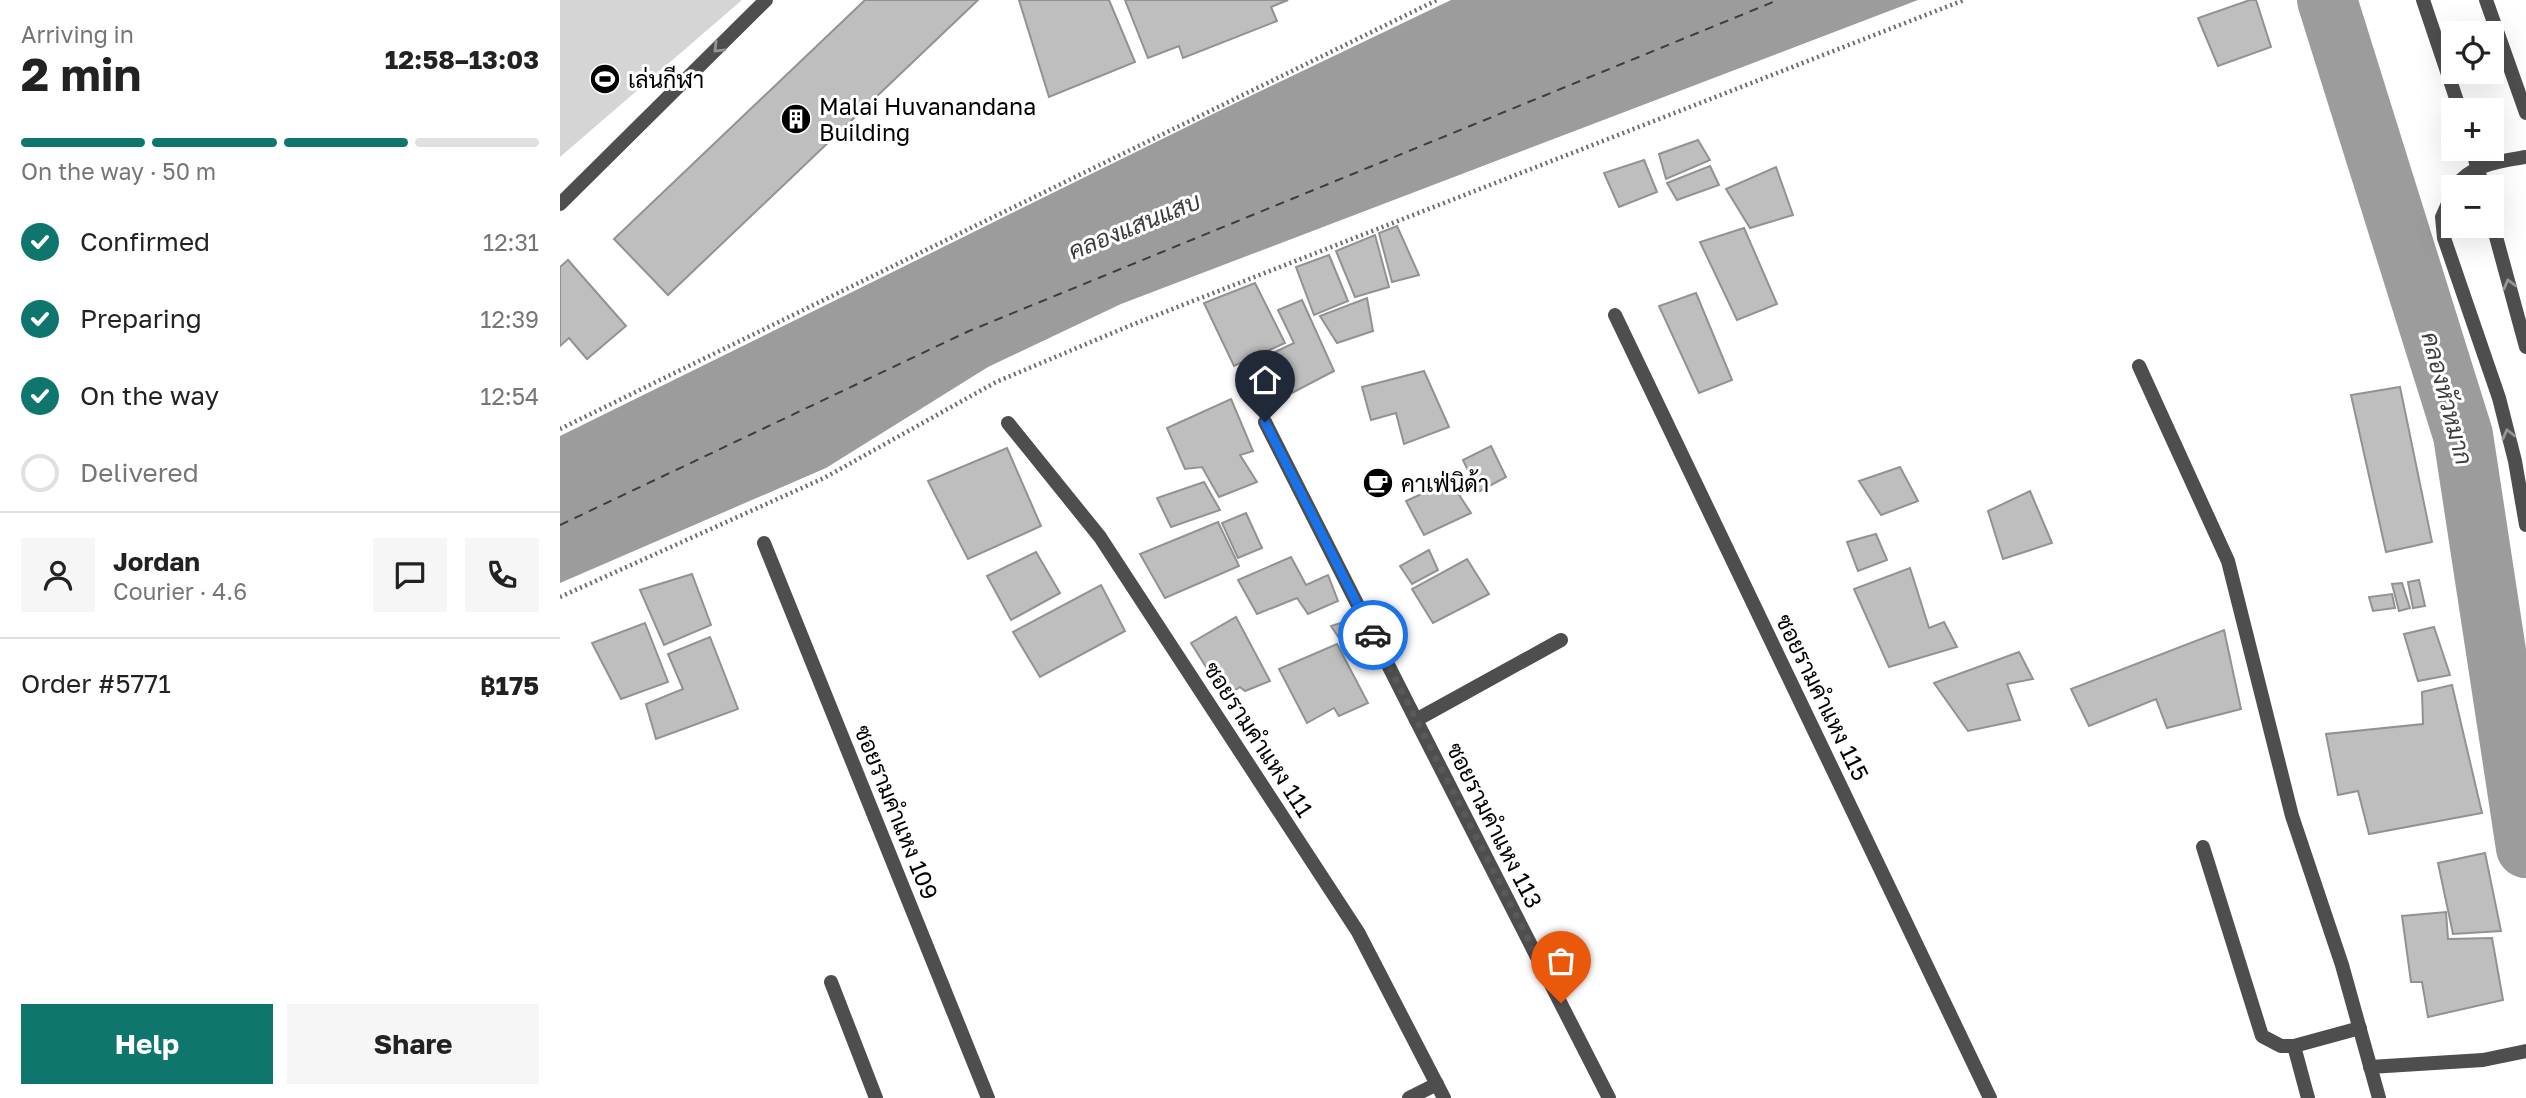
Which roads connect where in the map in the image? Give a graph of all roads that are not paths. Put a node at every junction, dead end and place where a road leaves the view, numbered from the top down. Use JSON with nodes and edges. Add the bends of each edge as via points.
{"nodes":[{"id":1,"x":766,"y":0,"type":"edge"},
{"id":2,"x":2423,"y":0,"type":"edge"},
{"id":3,"x":2486,"y":0,"type":"edge"},
{"id":4,"x":2456,"y":98,"type":"edge"},
{"id":5,"x":2526,"y":113,"type":"edge"},
{"id":6,"x":2526,"y":157,"type":"edge"},
{"id":7,"x":2468,"y":175,"type":"edge"},
{"id":8,"x":560,"y":204,"type":"edge"},
{"id":9,"x":2444,"y":238,"type":"edge"},
{"id":10,"x":2496,"y":238,"type":"edge"},
{"id":11,"x":1615,"y":315,"type":"dead end"},
{"id":12,"x":2526,"y":347,"type":"edge"},
{"id":13,"x":2139,"y":366,"type":"dead end"},
{"id":14,"x":1265,"y":422,"type":"dead end"},
{"id":15,"x":1008,"y":423,"type":"dead end"},
{"id":16,"x":2526,"y":525,"type":"edge"},
{"id":17,"x":764,"y":543,"type":"dead end"},
{"id":18,"x":1561,"y":640,"type":"dead end"},
{"id":19,"x":1416,"y":720,"type":"junction"},
{"id":20,"x":2203,"y":847,"type":"dead end"},
{"id":21,"x":831,"y":982,"type":"dead end"},
{"id":22,"x":2360,"y":1028,"type":"junction"},
{"id":23,"x":2294,"y":1046,"type":"junction"},
{"id":24,"x":2526,"y":1051,"type":"edge"},
{"id":25,"x":2371,"y":1067,"type":"junction"},
{"id":26,"x":1441,"y":1091,"type":"edge"},
{"id":27,"x":876,"y":1098,"type":"edge"},
{"id":28,"x":988,"y":1098,"type":"edge"},
{"id":29,"x":1409,"y":1098,"type":"edge"},
{"id":30,"x":1609,"y":1098,"type":"edge"},
{"id":31,"x":1990,"y":1098,"type":"edge"},
{"id":32,"x":2308,"y":1098,"type":"edge"},
{"id":33,"x":2379,"y":1098,"type":"edge"}],
"edges":[{"from":1,"to":8,"type":"street","one_way":true},
{"from":2,"to":4,"type":"street"},
{"from":3,"to":5,"type":"street"},
{"from":6,"to":7,"type":"street","via":[[2493,163]]},
{"from":16,"to":9,"type":"street","one_way":true,"via":[[2499,398]]},
{"from":12,"to":10,"type":"street","one_way":true},
{"from":11,"to":31,"type":"street","name":"ซอยรามคำแหง 115"},
{"from":13,"to":22,"type":"street","via":[[2228,561],[2292,816]]},
{"from":14,"to":19,"type":"street","name":"ซอยรามคำแหง 113"},
{"from":15,"to":26,"type":"street","name":"ซอยรามคำแหง 111","via":[[1100,537],[1358,932]]},
{"from":17,"to":28,"type":"street","name":"ซอยรามคำแหง 109"},
{"from":18,"to":19,"type":"street"},
{"from":19,"to":30,"type":"street","name":"ซอยรามคำแหง 113"},
{"from":20,"to":23,"type":"street","via":[[2262,1036],[2281,1046]]},
{"from":21,"to":27,"type":"street"},
{"from":22,"to":23,"type":"street"},
{"from":22,"to":25,"type":"street"},
{"from":23,"to":32,"type":"street"},
{"from":24,"to":25,"type":"street","via":[[2483,1060]]},
{"from":25,"to":33,"type":"street"},
{"from":26,"to":29,"type":"street"}]}
